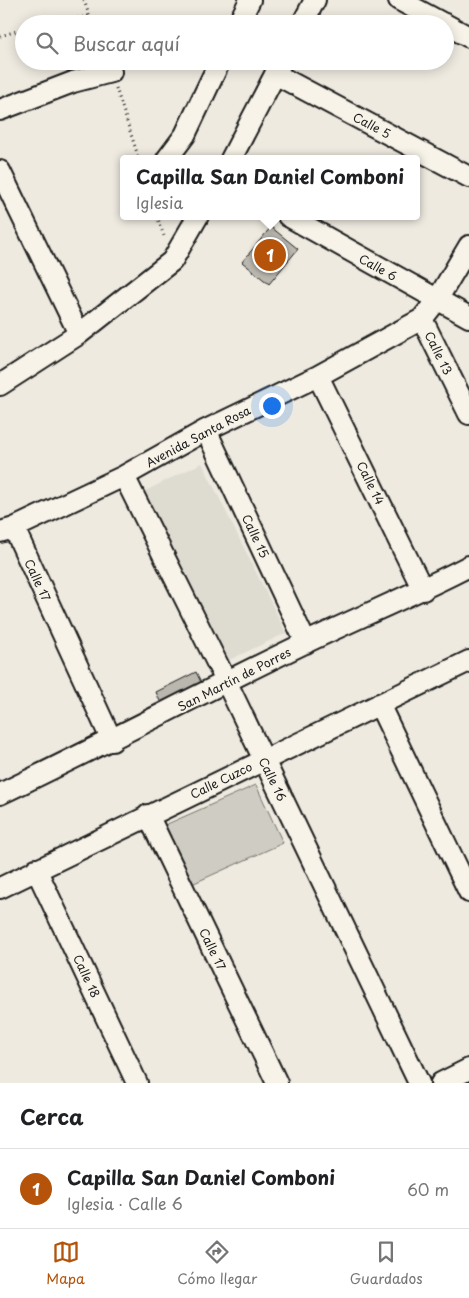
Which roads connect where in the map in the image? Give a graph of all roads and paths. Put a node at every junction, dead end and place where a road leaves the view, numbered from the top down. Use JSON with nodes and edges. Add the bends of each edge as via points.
{"nodes":[{"id":1,"x":84,"y":0,"type":"edge"},
{"id":2,"x":250,"y":0,"type":"edge"},
{"id":3,"x":315,"y":0,"type":"edge"},
{"id":4,"x":399,"y":0,"type":"edge"},
{"id":5,"x":90,"y":15,"type":"edge"},
{"id":6,"x":242,"y":15,"type":"edge"},
{"id":7,"x":307,"y":15,"type":"edge"},
{"id":8,"x":428,"y":15,"type":"edge"},
{"id":9,"x":454,"y":29,"type":"edge"},
{"id":10,"x":15,"y":32,"type":"edge"},
{"id":11,"x":0,"y":36,"type":"edge"},
{"id":12,"x":469,"y":37,"type":"edge"},
{"id":13,"x":216,"y":70,"type":"edge"},
{"id":14,"x":278,"y":70,"type":"edge"},
{"id":15,"x":282,"y":70,"type":"edge"},
{"id":16,"x":111,"y":72,"type":"joint"},
{"id":17,"x":0,"y":110,"type":"edge"},
{"id":18,"x":138,"y":155,"type":"edge"},
{"id":19,"x":170,"y":155,"type":"edge"},
{"id":20,"x":233,"y":155,"type":"edge"},
{"id":21,"x":0,"y":171,"type":"edge"},
{"id":22,"x":469,"y":177,"type":"edge"},
{"id":23,"x":196,"y":220,"type":"edge"},
{"id":24,"x":295,"y":220,"type":"edge"},
{"id":25,"x":469,"y":246,"type":"edge"},
{"id":26,"x":437,"y":300,"type":"junction"},
{"id":27,"x":469,"y":317,"type":"edge"},
{"id":28,"x":422,"y":320,"type":"junction"},
{"id":29,"x":79,"y":334,"type":"junction"},
{"id":30,"x":318,"y":376,"type":"junction"},
{"id":31,"x":0,"y":385,"type":"edge"},
{"id":32,"x":469,"y":414,"type":"edge"},
{"id":33,"x":206,"y":430,"type":"junction"},
{"id":34,"x":124,"y":476,"type":"junction"},
{"id":35,"x":7,"y":530,"type":"edge"},
{"id":36,"x":469,"y":566,"type":"edge"},
{"id":37,"x":423,"y":590,"type":"junction"},
{"id":38,"x":306,"y":643,"type":"junction"},
{"id":39,"x":469,"y":661,"type":"edge"},
{"id":40,"x":227,"y":683,"type":"junction"},
{"id":41,"x":379,"y":704,"type":"junction"},
{"id":42,"x":112,"y":741,"type":"junction"},
{"id":43,"x":263,"y":760,"type":"junction"},
{"id":44,"x":0,"y":794,"type":"edge"},
{"id":45,"x":148,"y":815,"type":"junction"},
{"id":46,"x":36,"y":870,"type":"junction"},
{"id":47,"x":0,"y":888,"type":"edge"},
{"id":48,"x":469,"y":892,"type":"edge"},
{"id":49,"x":469,"y":1069,"type":"edge"},
{"id":50,"x":138,"y":1083,"type":"edge"},
{"id":51,"x":277,"y":1083,"type":"edge"},
{"id":52,"x":419,"y":1083,"type":"edge"},
{"id":53,"x":440,"y":1083,"type":"edge"}],
"edges":[{"from":1,"to":5,"type":"path"},
{"from":2,"to":6,"type":"street"},
{"from":3,"to":7,"type":"street"},
{"from":4,"to":8,"type":"street"},
{"from":9,"to":12,"type":"street"},
{"from":10,"to":11,"type":"path"},
{"from":13,"to":19,"type":"street","via":[[185,134]]},
{"from":14,"to":20,"type":"street"},
{"from":15,"to":22,"type":"street","name":"Calle 5"},
{"from":16,"to":17,"type":"street","via":[[73,82]]},
{"from":16,"to":18,"type":"path"},
{"from":21,"to":29,"type":"street"},
{"from":23,"to":29,"type":"street","via":[[172,261]]},
{"from":24,"to":26,"type":"street","name":"Calle 6"},
{"from":25,"to":26,"type":"street","name":"Avenida Santa Rosa"},
{"from":26,"to":27,"type":"street","name":"Calle 6"},
{"from":26,"to":28,"type":"street","name":"Avenida Santa Rosa"},
{"from":28,"to":30,"type":"street","name":"Avenida Santa Rosa"},
{"from":28,"to":32,"type":"street","name":"Calle 13"},
{"from":29,"to":31,"type":"street"},
{"from":30,"to":33,"type":"street","name":"Avenida Santa Rosa"},
{"from":30,"to":37,"type":"street","name":"Calle 14"},
{"from":33,"to":34,"type":"street","name":"Avenida Santa Rosa"},
{"from":33,"to":38,"type":"street","name":"Calle 15"},
{"from":34,"to":35,"type":"street","name":"Avenida Santa Rosa"},
{"from":34,"to":40,"type":"street","name":"Calle 16"},
{"from":35,"to":42,"type":"street","name":"Calle 17"},
{"from":36,"to":37,"type":"street","name":"San Martín de Porres"},
{"from":37,"to":38,"type":"street","name":"San Martín de Porres"},
{"from":38,"to":40,"type":"street","name":"San Martín de Porres"},
{"from":39,"to":41,"type":"street","name":"Calle Cuzco"},
{"from":40,"to":42,"type":"street","name":"San Martín de Porres"},
{"from":40,"to":43,"type":"street","name":"Calle 16"},
{"from":41,"to":43,"type":"street","name":"Calle Cuzco"},
{"from":41,"to":48,"type":"street"},
{"from":42,"to":44,"type":"street","name":"San Martín de Porres"},
{"from":43,"to":45,"type":"street","name":"Calle Cuzco"},
{"from":43,"to":52,"type":"street","name":"Calle 16"},
{"from":45,"to":46,"type":"street","name":"Calle Cuzco"},
{"from":45,"to":51,"type":"street","name":"Calle 17"},
{"from":46,"to":47,"type":"street","name":"Calle Cuzco"},
{"from":46,"to":50,"type":"street","name":"Calle 18"},
{"from":49,"to":53,"type":"street"}]}
